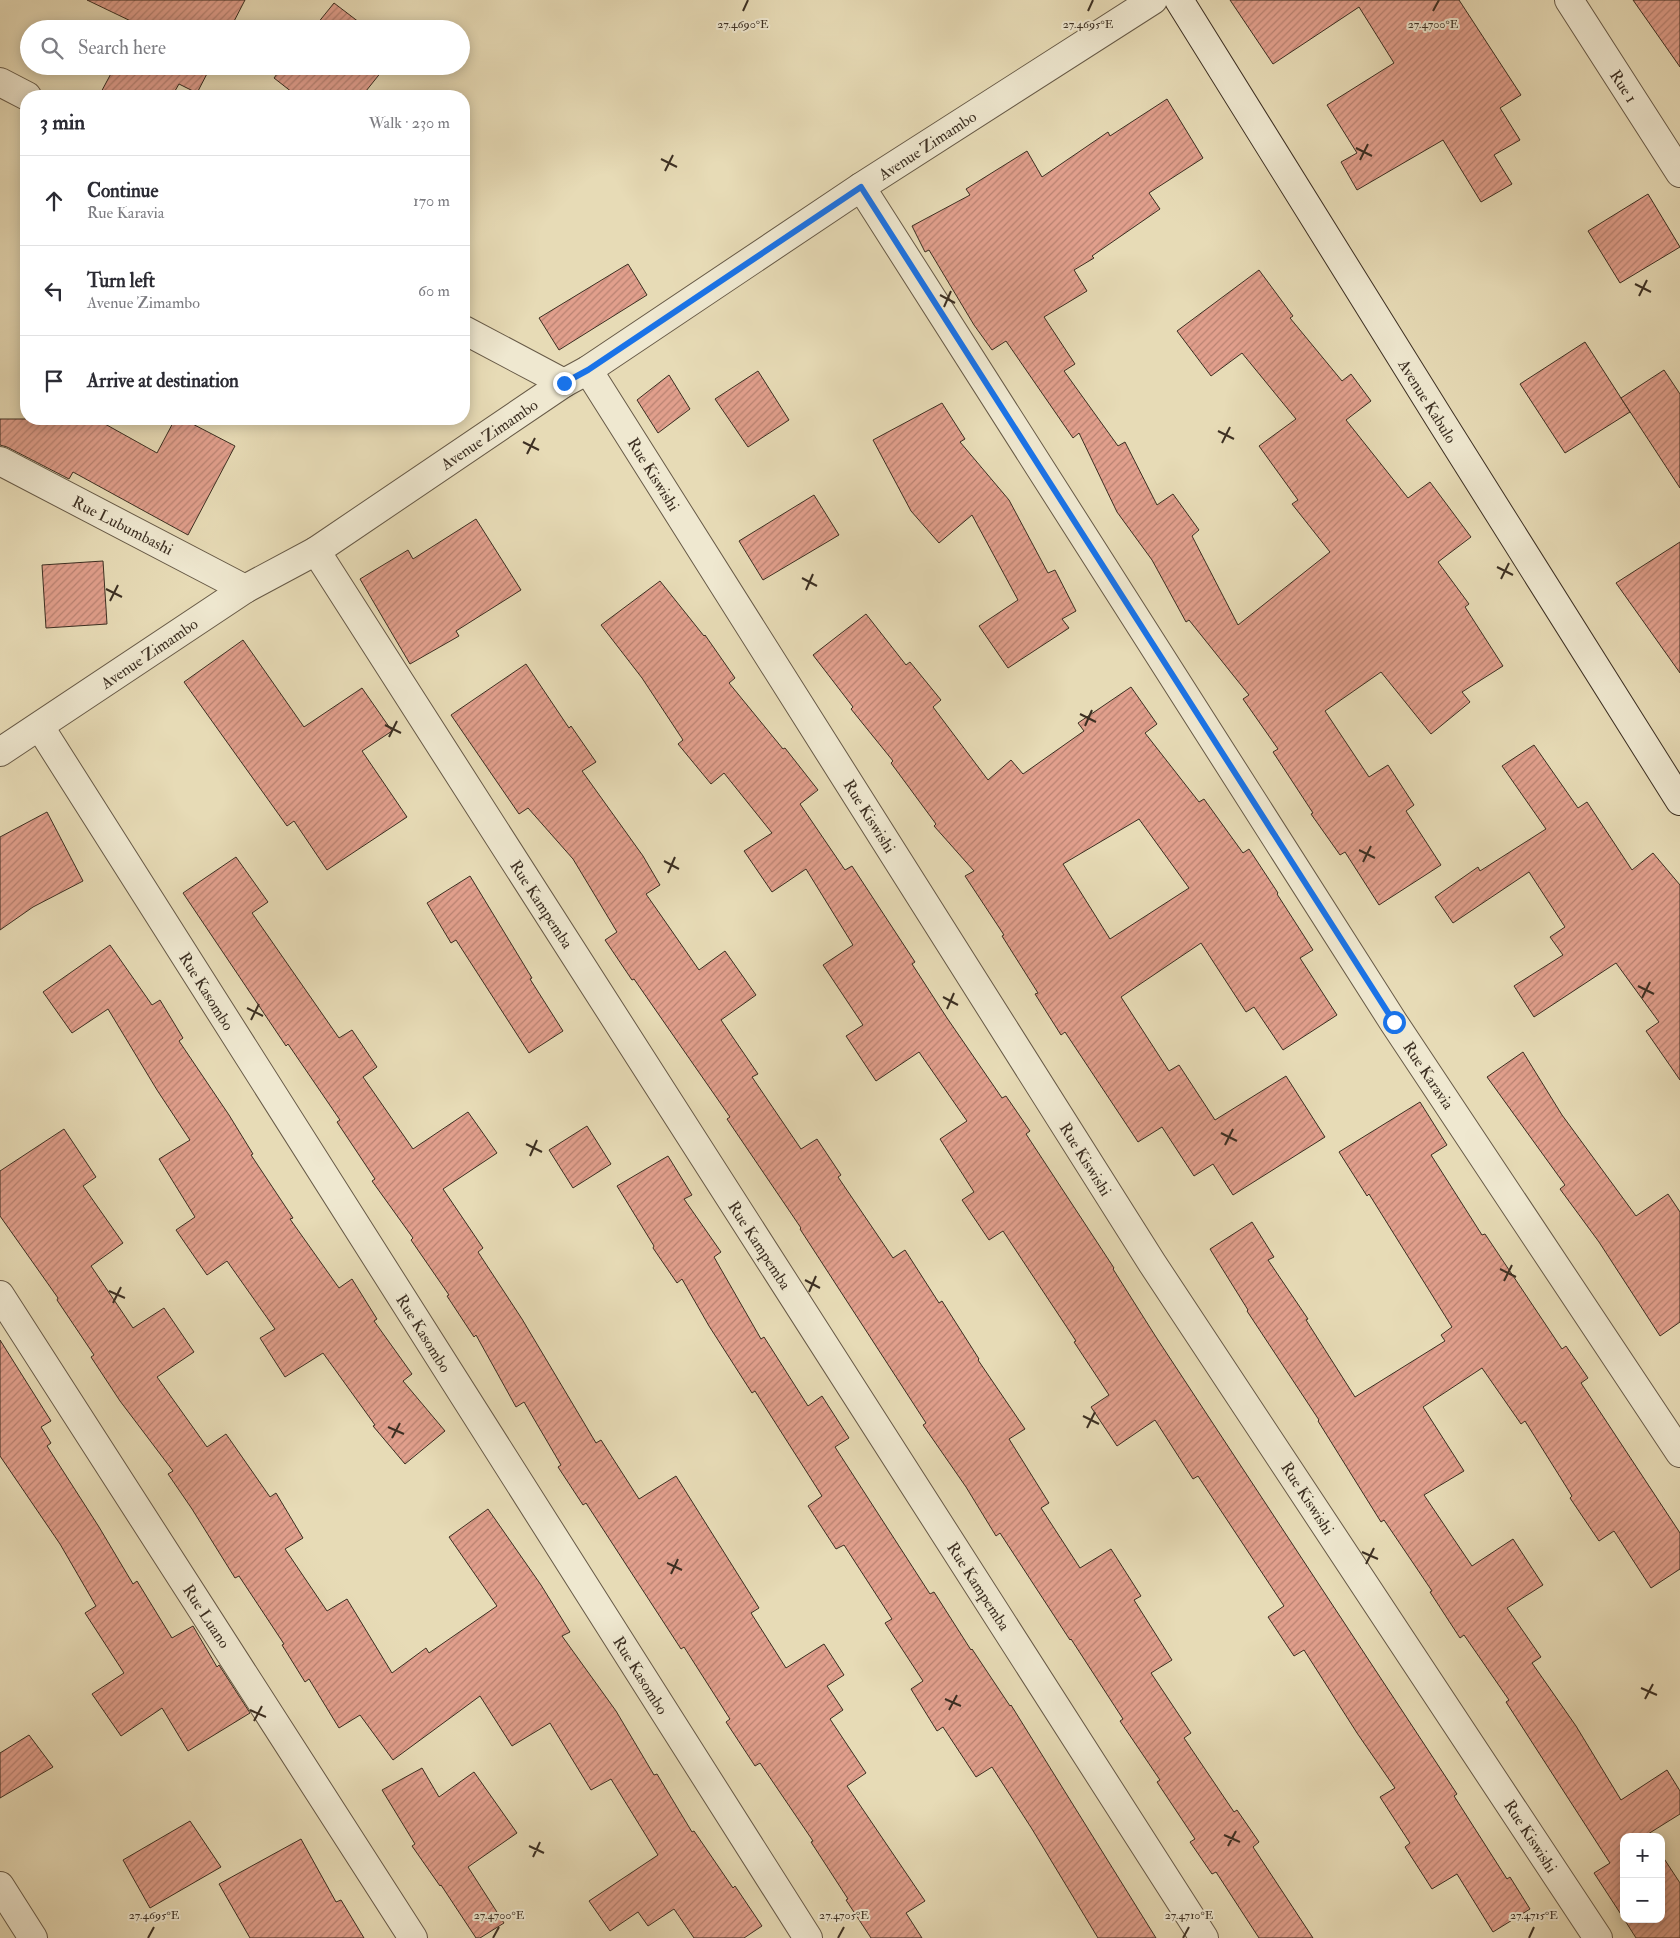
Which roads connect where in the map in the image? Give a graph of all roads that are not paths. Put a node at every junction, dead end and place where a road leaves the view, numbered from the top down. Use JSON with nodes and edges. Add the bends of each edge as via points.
{"nodes":[{"id":1,"x":1153,"y":0,"type":"edge"},
{"id":2,"x":1179,"y":0,"type":"edge"},
{"id":3,"x":1569,"y":0,"type":"edge"},
{"id":4,"x":0,"y":82,"type":"edge"},
{"id":5,"x":20,"y":92,"type":"edge"},
{"id":6,"x":1680,"y":172,"type":"edge"},
{"id":7,"x":861,"y":187,"type":"junction"},
{"id":8,"x":470,"y":333,"type":"edge"},
{"id":9,"x":588,"y":370,"type":"junction"},
{"id":10,"x":564,"y":383,"type":"junction"},
{"id":11,"x":0,"y":461,"type":"edge"},
{"id":12,"x":316,"y":551,"type":"junction"},
{"id":13,"x":245,"y":589,"type":"junction"},
{"id":14,"x":40,"y":727,"type":"junction"},
{"id":15,"x":0,"y":752,"type":"edge"},
{"id":16,"x":1680,"y":801,"type":"edge"},
{"id":17,"x":0,"y":1295,"type":"edge"},
{"id":18,"x":1680,"y":1453,"type":"edge"},
{"id":19,"x":0,"y":1886,"type":"edge"},
{"id":20,"x":33,"y":1938,"type":"edge"},
{"id":21,"x":413,"y":1938,"type":"edge"},
{"id":22,"x":808,"y":1938,"type":"edge"},
{"id":23,"x":1204,"y":1938,"type":"edge"},
{"id":24,"x":1598,"y":1938,"type":"edge"}],
"edges":[{"from":1,"to":7,"type":"street","name":"Avenue Zimambo"},
{"from":2,"to":16,"type":"street","name":"Avenue Kabulo"},
{"from":3,"to":6,"type":"street","name":"Rue 1"},
{"from":4,"to":5,"type":"street"},
{"from":7,"to":9,"type":"street","name":"Avenue Zimambo"},
{"from":7,"to":18,"type":"street","name":"Rue Karavia","via":[[1394,1022]]},
{"from":8,"to":10,"type":"street"},
{"from":9,"to":10,"type":"street","name":"Avenue Zimambo"},
{"from":9,"to":24,"type":"street","name":"Rue Kiswishi","via":[[1152,1263]]},
{"from":10,"to":12,"type":"street","name":"Avenue Zimambo"},
{"from":11,"to":13,"type":"street","name":"Rue Lubumbashi"},
{"from":12,"to":13,"type":"street","name":"Avenue Zimambo"},
{"from":12,"to":23,"type":"street","name":"Rue Kampemba"},
{"from":13,"to":14,"type":"street","name":"Avenue Zimambo"},
{"from":14,"to":15,"type":"street","name":"Avenue Zimambo"},
{"from":14,"to":22,"type":"street","name":"Rue Kasombo"},
{"from":17,"to":21,"type":"street","name":"Rue Luano"},
{"from":19,"to":20,"type":"street"}]}
